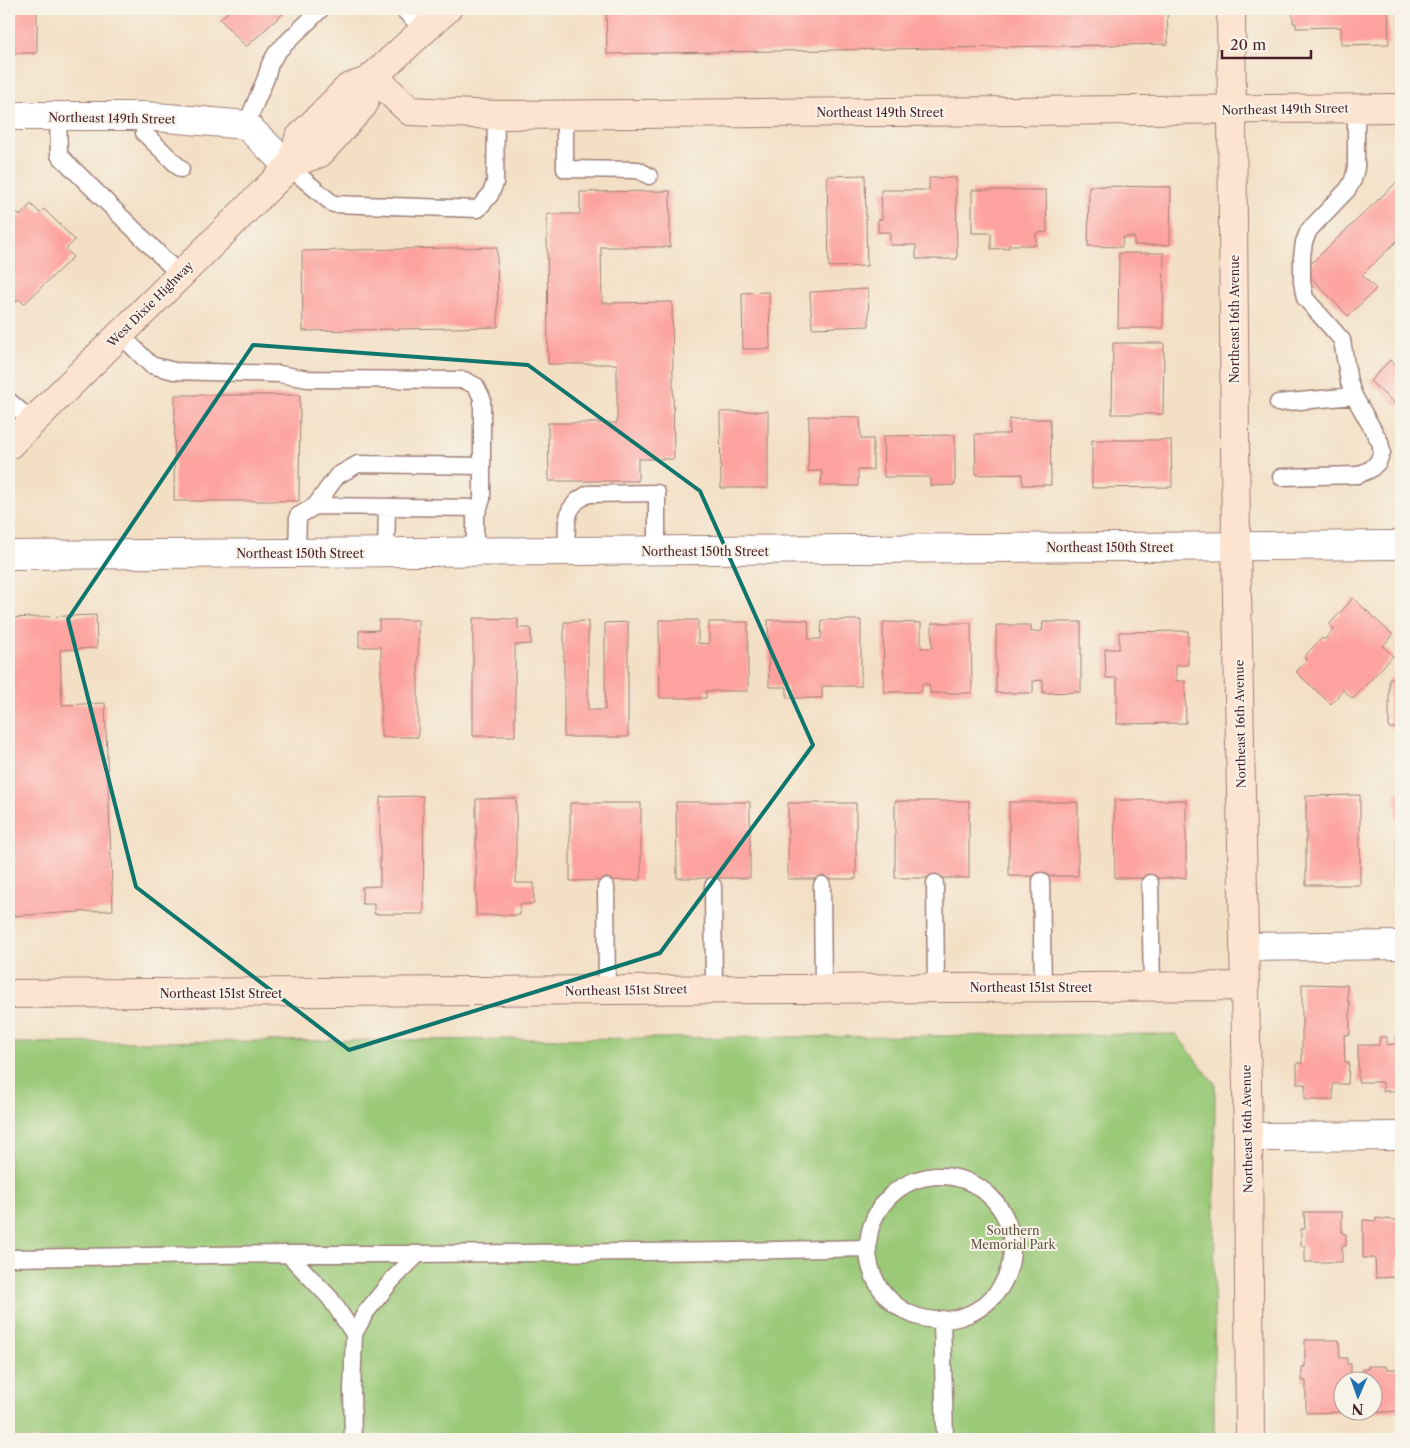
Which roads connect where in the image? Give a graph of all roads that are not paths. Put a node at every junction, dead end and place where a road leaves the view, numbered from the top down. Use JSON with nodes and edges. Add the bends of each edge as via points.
{"nodes":[{"id":1,"x":321,"y":9,"type":"edge"},
{"id":2,"x":404,"y":9,"type":"edge"},
{"id":3,"x":447,"y":9,"type":"edge"},
{"id":4,"x":1231,"y":9,"type":"edge"},
{"id":5,"x":424,"y":30,"type":"junction"},
{"id":6,"x":371,"y":79,"type":"junction"},
{"id":7,"x":1356,"y":108,"type":"junction"},
{"id":8,"x":1401,"y":108,"type":"edge"},
{"id":9,"x":1233,"y":109,"type":"junction"},
{"id":10,"x":565,"y":114,"type":"junction"},
{"id":11,"x":496,"y":115,"type":"junction"},
{"id":12,"x":9,"y":116,"type":"edge"},
{"id":13,"x":58,"y":116,"type":"junction"},
{"id":14,"x":144,"y":116,"type":"junction"},
{"id":15,"x":246,"y":125,"type":"junction"},
{"id":16,"x":291,"y":165,"type":"junction"},
{"id":17,"x":181,"y":169,"type":"dead end"},
{"id":18,"x":650,"y":176,"type":"dead end"},
{"id":19,"x":179,"y":274,"type":"junction"},
{"id":20,"x":120,"y":334,"type":"junction"},
{"id":21,"x":1354,"y":396,"type":"junction"},
{"id":22,"x":9,"y":401,"type":"edge"},
{"id":23,"x":1278,"y":403,"type":"dead end"},
{"id":24,"x":32,"y":422,"type":"junction"},
{"id":25,"x":9,"y":445,"type":"edge"},
{"id":26,"x":481,"y":466,"type":"junction"},
{"id":27,"x":1281,"y":477,"type":"dead end"},
{"id":28,"x":315,"y":506,"type":"junction"},
{"id":29,"x":387,"y":507,"type":"junction"},
{"id":30,"x":478,"y":508,"type":"junction"},
{"id":31,"x":1401,"y":545,"type":"edge"},
{"id":32,"x":1236,"y":546,"type":"junction"},
{"id":33,"x":657,"y":551,"type":"junction"},
{"id":34,"x":475,"y":552,"type":"junction"},
{"id":35,"x":566,"y":552,"type":"junction"},
{"id":36,"x":386,"y":553,"type":"junction"},
{"id":37,"x":297,"y":554,"type":"junction"},
{"id":38,"x":9,"y":555,"type":"edge"},
{"id":39,"x":1041,"y":881,"type":"dead end"},
{"id":40,"x":935,"y":883,"type":"dead end"},
{"id":41,"x":1150,"y":883,"type":"dead end"},
{"id":42,"x":822,"y":885,"type":"dead end"},
{"id":43,"x":713,"y":886,"type":"dead end"},
{"id":44,"x":606,"y":887,"type":"dead end"},
{"id":45,"x":1401,"y":945,"type":"edge"},
{"id":46,"x":1245,"y":947,"type":"junction"},
{"id":47,"x":1152,"y":986,"type":"junction"},
{"id":48,"x":1244,"y":986,"type":"junction"},
{"id":49,"x":1043,"y":987,"type":"junction"},
{"id":50,"x":936,"y":988,"type":"junction"},
{"id":51,"x":714,"y":989,"type":"junction"},
{"id":52,"x":823,"y":989,"type":"junction"},
{"id":53,"x":607,"y":990,"type":"junction"},
{"id":54,"x":9,"y":994,"type":"edge"},
{"id":55,"x":1401,"y":1136,"type":"edge"},
{"id":56,"x":1248,"y":1137,"type":"junction"},
{"id":57,"x":868,"y":1248,"type":"junction"},
{"id":58,"x":288,"y":1254,"type":"junction"},
{"id":59,"x":418,"y":1254,"type":"junction"},
{"id":60,"x":9,"y":1258,"type":"edge"},
{"id":61,"x":942,"y":1319,"type":"junction"},
{"id":62,"x":354,"y":1334,"type":"junction"},
{"id":63,"x":353,"y":1439,"type":"edge"},
{"id":64,"x":945,"y":1439,"type":"edge"},
{"id":65,"x":1250,"y":1439,"type":"edge"}],
"edges":[{"from":1,"to":15,"type":"lane","via":[[277,52]]},
{"from":2,"to":5,"type":"lane"},
{"from":3,"to":5,"type":"street"},
{"from":4,"to":9,"type":"street","name":"Northeast 16th Avenue"},
{"from":5,"to":6,"type":"street"},
{"from":6,"to":11,"type":"street","name":"Northeast 149th Street","via":[[410,111]]},
{"from":6,"to":16,"type":"street","name":"West Dixie Highway","via":[[364,104],[320,153]]},
{"from":7,"to":8,"type":"street","name":"Northeast 149th Street"},
{"from":7,"to":9,"type":"street","name":"Northeast 149th Street"},
{"from":7,"to":21,"type":"lane","via":[[1353,180],[1309,230],[1302,257],[1305,298],[1342,340]]},
{"from":9,"to":10,"type":"street","name":"Northeast 149th Street"},
{"from":9,"to":32,"type":"street","name":"Northeast 16th Avenue"},
{"from":10,"to":11,"type":"street","name":"Northeast 149th Street"},
{"from":10,"to":18,"type":"lane","via":[[565,169],[638,170]]},
{"from":11,"to":16,"type":"lane","via":[[495,183],[478,209],[333,204]]},
{"from":12,"to":13,"type":"street","name":"Northeast 149th Street"},
{"from":13,"to":14,"type":"street","name":"Northeast 149th Street"},
{"from":13,"to":19,"type":"lane","via":[[59,155]]},
{"from":14,"to":15,"type":"street","name":"Northeast 149th Street"},
{"from":14,"to":17,"type":"lane","via":[[144,133]]},
{"from":15,"to":16,"type":"street"},
{"from":16,"to":19,"type":"street","name":"West Dixie Highway"},
{"from":19,"to":20,"type":"street","name":"West Dixie Highway"},
{"from":20,"to":24,"type":"street","name":"West Dixie Highway"},
{"from":20,"to":26,"type":"lane","via":[[151,365],[174,371],[279,374],[308,379],[464,380],[476,386],[482,398]]},
{"from":21,"to":23,"type":"lane"},
{"from":21,"to":27,"type":"lane","via":[[1380,442],[1382,452],[1372,469],[1358,475]]},
{"from":22,"to":24,"type":"lane"},
{"from":24,"to":25,"type":"street","name":"West Dixie Highway"},
{"from":26,"to":28,"type":"lane","via":[[358,464],[337,476]]},
{"from":26,"to":30,"type":"lane","via":[[482,499]]},
{"from":28,"to":29,"type":"lane"},
{"from":28,"to":37,"type":"lane","via":[[298,516]]},
{"from":29,"to":30,"type":"lane"},
{"from":29,"to":36,"type":"lane"},
{"from":30,"to":34,"type":"lane"},
{"from":31,"to":32,"type":"street","name":"Northeast 150th Street"},
{"from":32,"to":33,"type":"street","name":"Northeast 150th Street"},
{"from":32,"to":46,"type":"street","name":"Northeast 16th Avenue"},
{"from":33,"to":35,"type":"street","name":"Northeast 150th Street"},
{"from":33,"to":35,"type":"lane","via":[[657,493],[588,494],[577,501],[567,521]]},
{"from":34,"to":35,"type":"street","name":"Northeast 150th Street"},
{"from":34,"to":36,"type":"street","name":"Northeast 150th Street"},
{"from":36,"to":37,"type":"street","name":"Northeast 150th Street"},
{"from":37,"to":38,"type":"street","name":"Northeast 150th Street"},
{"from":39,"to":49,"type":"lane"},
{"from":40,"to":50,"type":"lane"},
{"from":41,"to":47,"type":"lane"},
{"from":42,"to":52,"type":"lane"},
{"from":43,"to":51,"type":"lane"},
{"from":44,"to":53,"type":"lane"},
{"from":45,"to":46,"type":"street"},
{"from":46,"to":48,"type":"street","name":"Northeast 16th Avenue"},
{"from":47,"to":48,"type":"street","name":"Northeast 151st Street"},
{"from":47,"to":49,"type":"street","name":"Northeast 151st Street"},
{"from":48,"to":56,"type":"street","name":"Northeast 16th Avenue"},
{"from":49,"to":50,"type":"street","name":"Northeast 151st Street"},
{"from":50,"to":52,"type":"street","name":"Northeast 151st Street"},
{"from":51,"to":52,"type":"street","name":"Northeast 151st Street"},
{"from":51,"to":53,"type":"street","name":"Northeast 151st Street"},
{"from":53,"to":54,"type":"street","name":"Northeast 151st Street"},
{"from":55,"to":56,"type":"street"},
{"from":56,"to":65,"type":"street","name":"Northeast 16th Avenue"},
{"from":57,"to":59,"type":"lane"},
{"from":57,"to":61,"type":"lane","via":[[873,1277],[886,1297],[905,1311],[928,1319]]},
{"from":57,"to":61,"type":"lane","via":[[869,1230],[879,1208],[895,1190],[916,1179],[940,1175],[964,1179],[984,1191],[1001,1208],[1010,1230],[1012,1253],[1007,1276],[994,1297],[974,1311]]},
{"from":58,"to":59,"type":"lane"},
{"from":58,"to":60,"type":"lane"},
{"from":58,"to":62,"type":"lane","via":[[330,1298]]},
{"from":59,"to":62,"type":"lane","via":[[393,1278],[366,1312]]},
{"from":61,"to":64,"type":"lane"},
{"from":62,"to":63,"type":"lane"}]}
